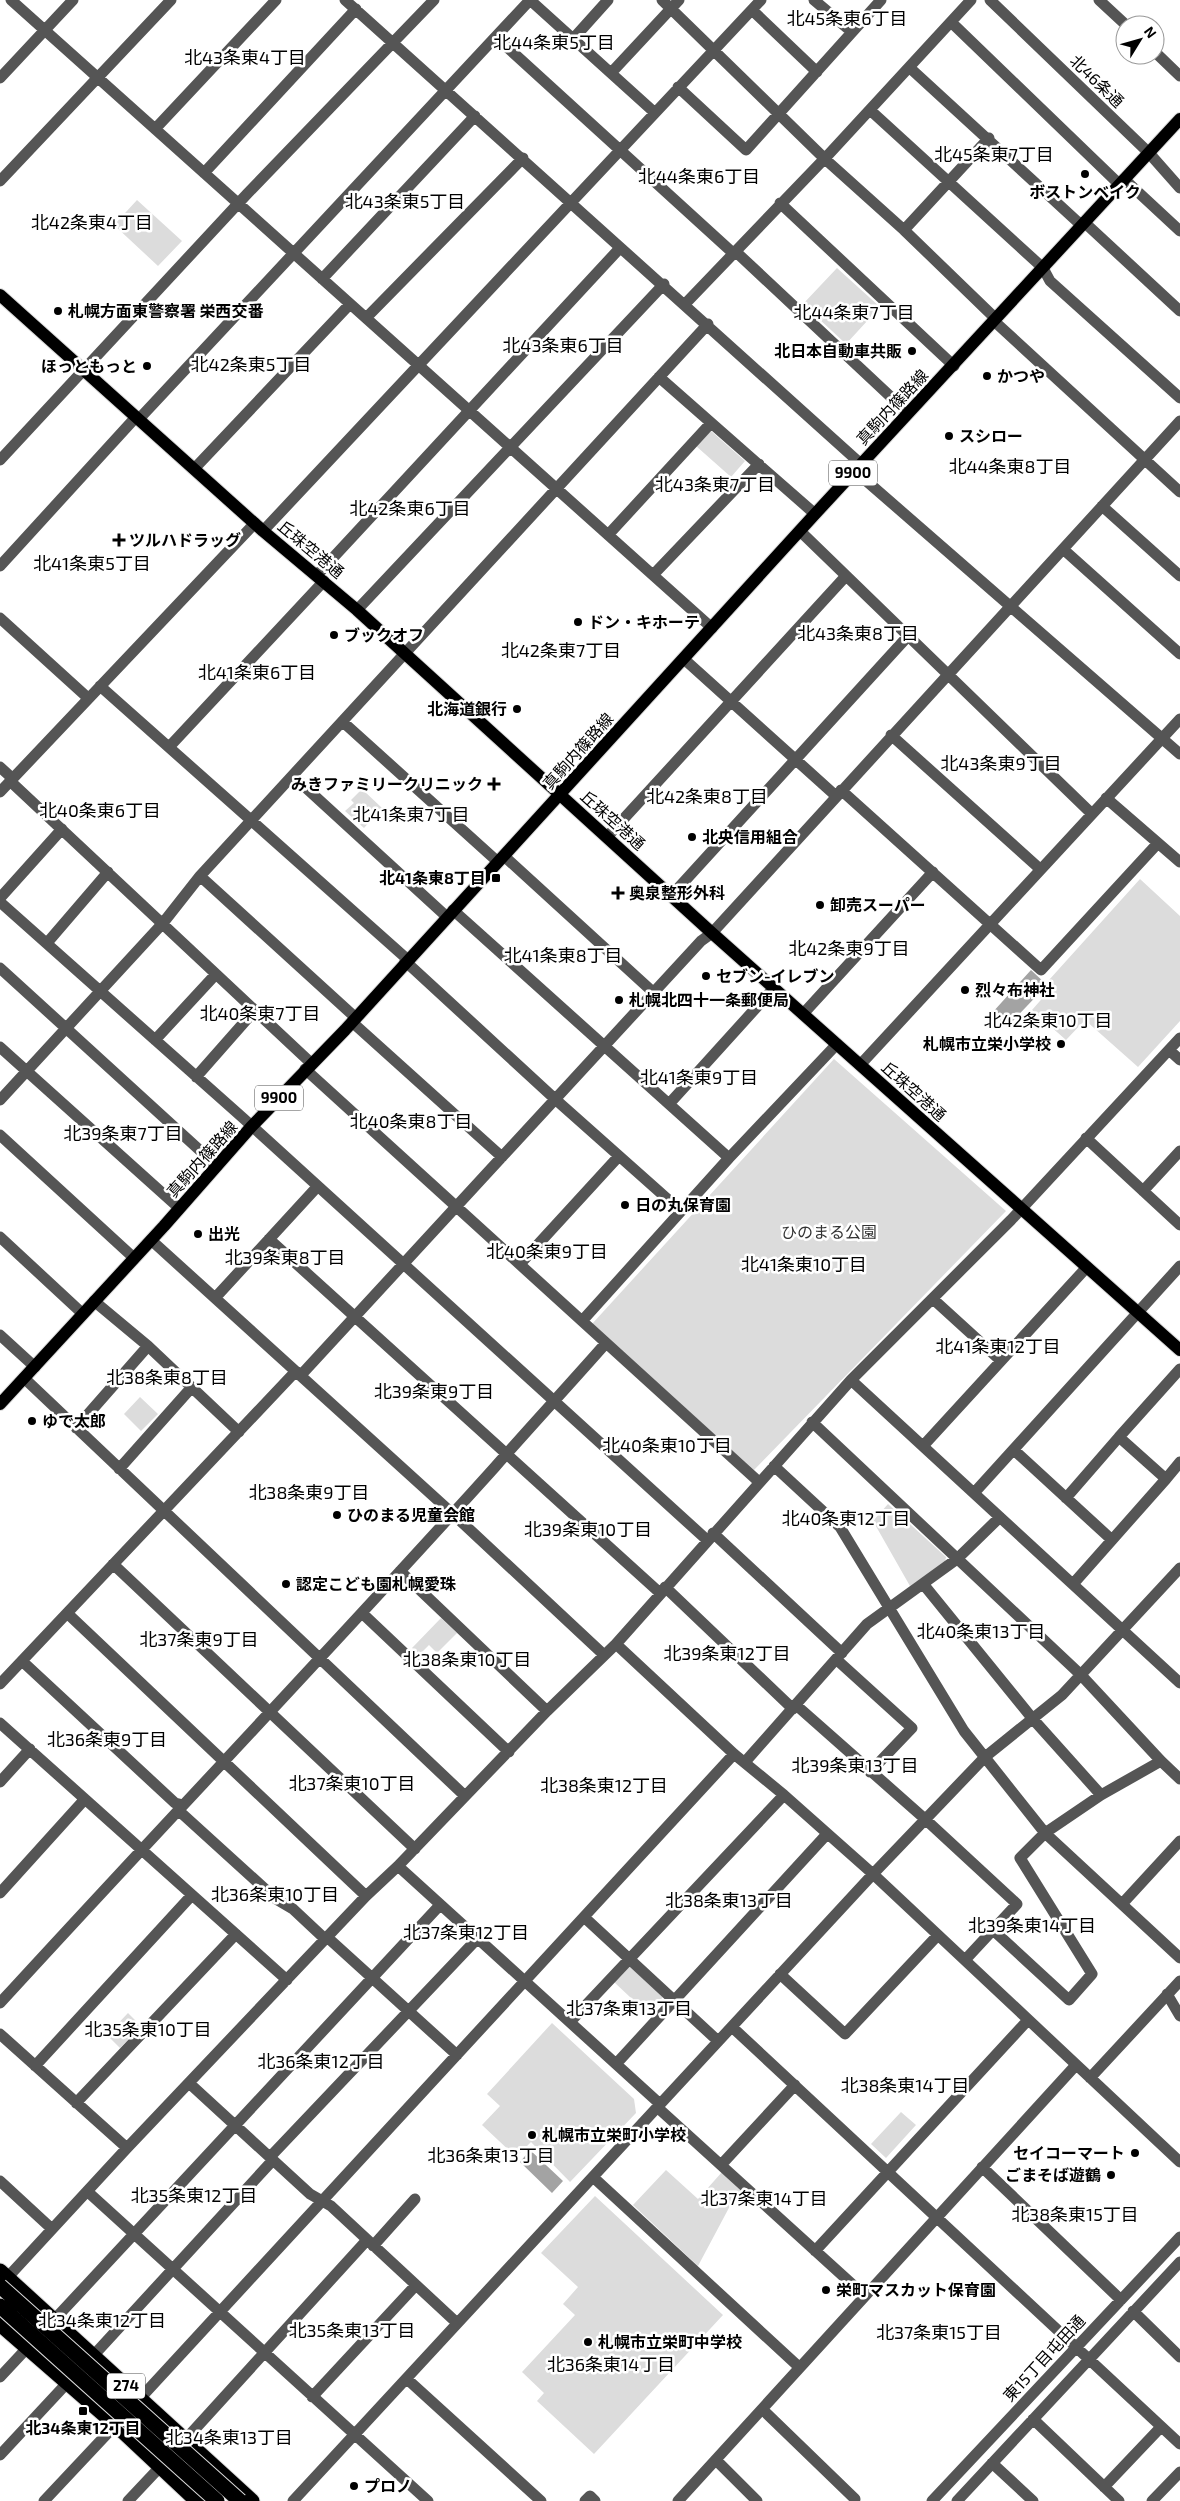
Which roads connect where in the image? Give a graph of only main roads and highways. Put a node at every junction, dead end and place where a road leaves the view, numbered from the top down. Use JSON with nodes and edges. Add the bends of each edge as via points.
{"nodes":[{"id":1,"x":1180,"y":119,"type":"edge"},
{"id":2,"x":0,"y":295,"type":"edge"},
{"id":3,"x":561,"y":795,"type":"junction"},
{"id":4,"x":1180,"y":1350,"type":"edge"},
{"id":5,"x":0,"y":1404,"type":"edge"},
{"id":6,"x":2,"y":2278,"type":"edge"},
{"id":7,"x":0,"y":2306,"type":"edge"},
{"id":8,"x":0,"y":2324,"type":"edge"},
{"id":9,"x":197,"y":2501,"type":"edge"},
{"id":10,"x":217,"y":2501,"type":"edge"},
{"id":11,"x":240,"y":2501,"type":"edge"},
{"id":12,"x":252,"y":2501,"type":"edge"}],
"edges":[{"from":1,"to":3,"type":"main road","name":"真駒内篠路線","number":"9900"},
{"from":2,"to":3,"type":"main road","name":"丘珠空港通"},
{"from":3,"to":4,"type":"main road","name":"丘珠空港通"},
{"from":3,"to":5,"type":"main road","name":"真駒内篠路線","number":"9900"},
{"from":6,"to":11,"type":"highway","bridge":true},
{"from":6,"to":12,"type":"highway","number":"274","via":[[54,2320]]},
{"from":7,"to":10,"type":"highway","bridge":true},
{"from":8,"to":9,"type":"highway","number":"274"}]}
